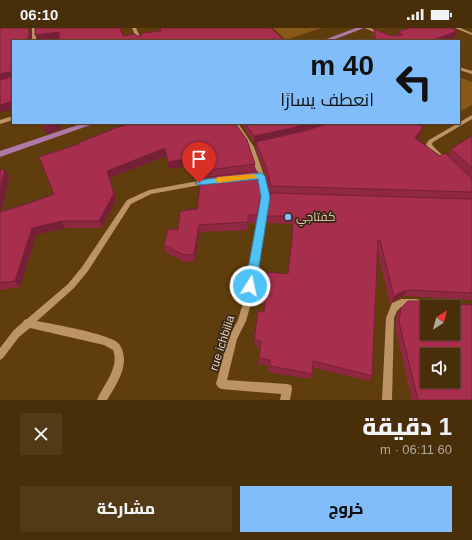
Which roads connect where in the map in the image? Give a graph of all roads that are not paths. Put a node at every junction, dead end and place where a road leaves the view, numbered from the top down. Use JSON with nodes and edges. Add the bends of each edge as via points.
{"nodes":[{"id":1,"x":34,"y":28,"type":"edge"},
{"id":2,"x":134,"y":28,"type":"edge"},
{"id":3,"x":361,"y":28,"type":"edge"},
{"id":4,"x":367,"y":28,"type":"edge"},
{"id":5,"x":457,"y":28,"type":"edge"},
{"id":6,"x":472,"y":34,"type":"edge"},
{"id":7,"x":34,"y":40,"type":"edge"},
{"id":8,"x":140,"y":40,"type":"edge"},
{"id":9,"x":327,"y":40,"type":"edge"},
{"id":10,"x":395,"y":40,"type":"edge"},
{"id":11,"x":460,"y":68,"type":"edge"},
{"id":12,"x":472,"y":73,"type":"edge"},
{"id":13,"x":472,"y":117,"type":"edge"},
{"id":14,"x":12,"y":118,"type":"edge"},
{"id":15,"x":0,"y":122,"type":"edge"},
{"id":16,"x":89,"y":124,"type":"edge"},
{"id":17,"x":236,"y":124,"type":"edge"},
{"id":18,"x":460,"y":124,"type":"edge"},
{"id":19,"x":460,"y":124,"type":"edge"},
{"id":20,"x":260,"y":145,"type":"edge"},
{"id":21,"x":251,"y":147,"type":"junction"},
{"id":22,"x":0,"y":154,"type":"edge"},
{"id":23,"x":455,"y":170,"type":"edge"},
{"id":24,"x":219,"y":180,"type":"edge"},
{"id":25,"x":420,"y":303,"type":"edge"},
{"id":26,"x":27,"y":323,"type":"junction"},
{"id":27,"x":0,"y":355,"type":"edge"},
{"id":28,"x":102,"y":400,"type":"edge"},
{"id":29,"x":285,"y":400,"type":"edge"},
{"id":30,"x":387,"y":400,"type":"edge"}],
"edges":[{"from":1,"to":7,"type":"street"},
{"from":2,"to":8,"type":"street"},
{"from":3,"to":9,"type":"main road"},
{"from":4,"to":10,"type":"street"},
{"from":5,"to":6,"type":"street"},
{"from":11,"to":12,"type":"street"},
{"from":13,"to":19,"type":"street"},
{"from":14,"to":15,"type":"street"},
{"from":16,"to":22,"type":"main road"},
{"from":17,"to":21,"type":"street","name":"rue ichbilia"},
{"from":18,"to":23,"type":"street","via":[[429,144]]},
{"from":20,"to":21,"type":"street"},
{"from":21,"to":29,"type":"street","name":"rue ichbilia","via":[[258,176],[270,197],[242,321],[233,338],[221,384],[287,389]]},
{"from":24,"to":26,"type":"street","via":[[149,192],[129,202],[85,269],[65,291]]},
{"from":25,"to":30,"type":"street","via":[[403,302],[396,304],[392,309]]},
{"from":26,"to":27,"type":"street"},
{"from":26,"to":28,"type":"street","via":[[106,341],[116,346],[120,356],[116,372]]}]}
